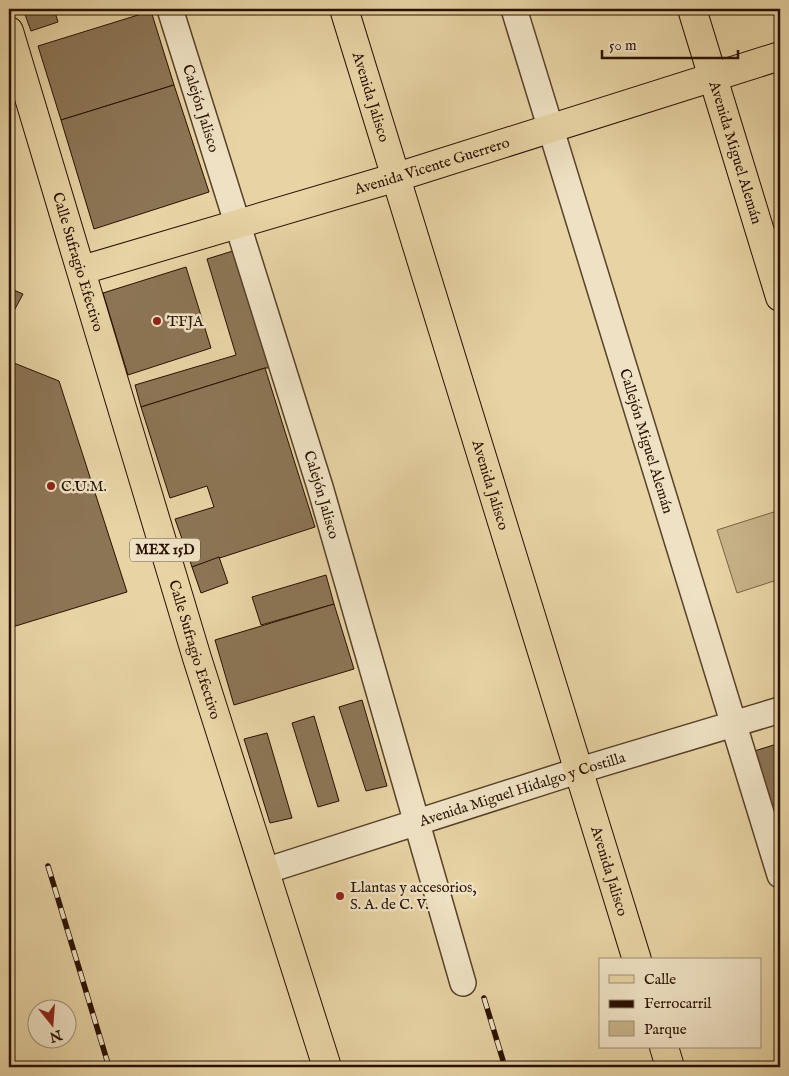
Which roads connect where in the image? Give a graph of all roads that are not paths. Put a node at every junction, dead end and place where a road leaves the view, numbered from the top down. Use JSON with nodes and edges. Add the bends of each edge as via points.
{"nodes":[{"id":1,"x":170,"y":9,"type":"edge"},
{"id":2,"x":344,"y":9,"type":"edge"},
{"id":3,"x":514,"y":9,"type":"edge"},
{"id":4,"x":692,"y":9,"type":"edge"},
{"id":5,"x":9,"y":31,"type":"edge"},
{"id":6,"x":780,"y":56,"type":"edge"},
{"id":7,"x":713,"y":77,"type":"junction"},
{"id":8,"x":552,"y":128,"type":"junction"},
{"id":9,"x":397,"y":177,"type":"junction"},
{"id":10,"x":238,"y":225,"type":"junction"},
{"id":11,"x":82,"y":270,"type":"junction"},
{"id":12,"x":780,"y":297,"type":"edge"},
{"id":13,"x":780,"y":710,"type":"edge"},
{"id":14,"x":735,"y":723,"type":"junction"},
{"id":15,"x":577,"y":771,"type":"junction"},
{"id":16,"x":416,"y":822,"type":"junction"},
{"id":17,"x":265,"y":870,"type":"junction"},
{"id":18,"x":780,"y":875,"type":"edge"},
{"id":19,"x":636,"y":958,"type":"edge"},
{"id":20,"x":463,"y":983,"type":"dead end"},
{"id":21,"x":664,"y":1048,"type":"edge"},
{"id":22,"x":327,"y":1067,"type":"edge"},
{"id":23,"x":670,"y":1067,"type":"edge"}],
"edges":[{"from":1,"to":10,"type":"street","name":"Calejón Jalisco"},
{"from":2,"to":9,"type":"main road","name":"Avenida Jalisco"},
{"from":3,"to":8,"type":"street","name":"Callejón Miguel Alemán"},
{"from":4,"to":7,"type":"main road","name":"Avenida Miguel Alemán"},
{"from":5,"to":11,"type":"main road","name":"Calle Sufragio Efectivo","number":"MEX 15D"},
{"from":6,"to":7,"type":"main road","name":"Avenida Vicente Guerrero"},
{"from":7,"to":8,"type":"main road","name":"Avenida Vicente Guerrero"},
{"from":7,"to":12,"type":"main road","name":"Avenida Miguel Alemán"},
{"from":8,"to":9,"type":"main road","name":"Avenida Vicente Guerrero"},
{"from":8,"to":14,"type":"street","name":"Callejón Miguel Alemán"},
{"from":9,"to":10,"type":"main road","name":"Avenida Vicente Guerrero"},
{"from":9,"to":15,"type":"main road","name":"Avenida Jalisco"},
{"from":10,"to":11,"type":"main road","name":"Avenida Vicente Guerrero"},
{"from":10,"to":16,"type":"street","name":"Calejón Jalisco","via":[[320,487]]},
{"from":11,"to":17,"type":"main road","name":"Calle Sufragio Efectivo","number":"MEX 15D","via":[[197,658]]},
{"from":13,"to":14,"type":"street","name":"Avenida Miguel Hidalgo y Costilla"},
{"from":14,"to":15,"type":"street","name":"Avenida Miguel Hidalgo y Costilla"},
{"from":14,"to":18,"type":"street","name":"Callejón Miguel Alemán"},
{"from":15,"to":16,"type":"street","name":"Avenida Miguel Hidalgo y Costilla"},
{"from":15,"to":19,"type":"main road","name":"Avenida Jalisco"},
{"from":16,"to":17,"type":"street","name":"Avenida Miguel Hidalgo y Costilla"},
{"from":16,"to":20,"type":"street","name":"Calejón Jalisco"},
{"from":17,"to":22,"type":"main road","name":"Calle Sufragio Efectivo","number":"MEX 15D"},
{"from":21,"to":23,"type":"main road"}]}
